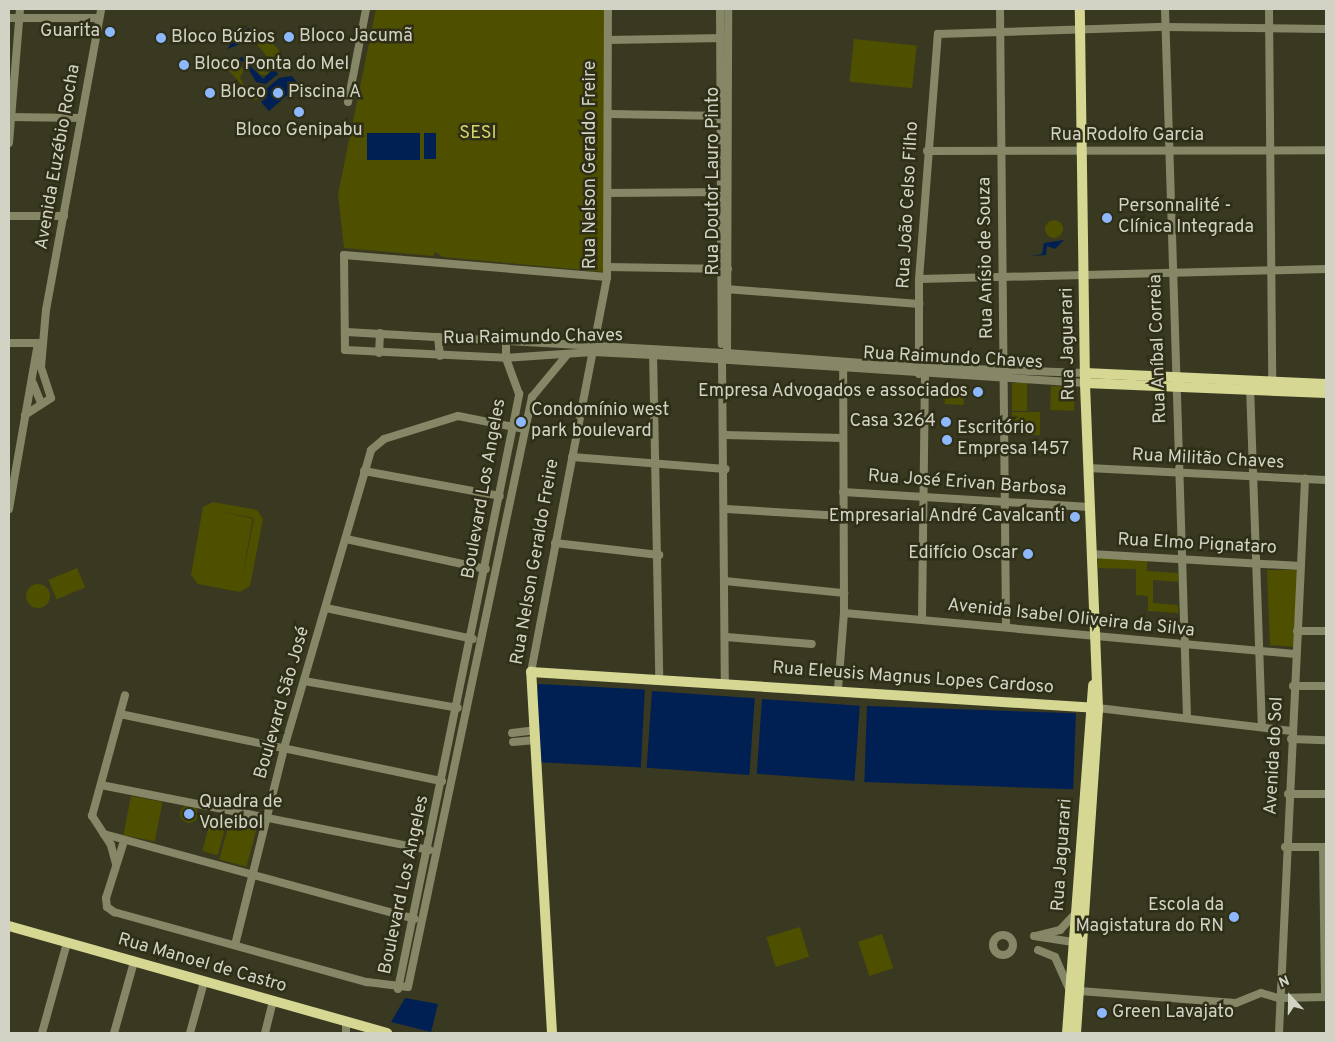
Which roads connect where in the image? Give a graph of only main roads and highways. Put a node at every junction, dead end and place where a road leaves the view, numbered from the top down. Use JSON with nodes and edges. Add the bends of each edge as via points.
{"nodes":[{"id":1,"x":1080,"y":9,"type":"edge"},
{"id":2,"x":1085,"y":378,"type":"junction"},
{"id":3,"x":1326,"y":384,"type":"edge"},
{"id":4,"x":1272,"y":386,"type":"junction"},
{"id":5,"x":1326,"y":393,"type":"edge"},
{"id":6,"x":531,"y":672,"type":"joint"},
{"id":7,"x":1094,"y":708,"type":"junction"},
{"id":8,"x":9,"y":926,"type":"edge"},
{"id":9,"x":1079,"y":943,"type":"junction"},
{"id":10,"x":1075,"y":992,"type":"junction"},
{"id":11,"x":387,"y":1033,"type":"edge"},
{"id":12,"x":552,"y":1033,"type":"edge"},
{"id":13,"x":1067,"y":1033,"type":"edge"},
{"id":14,"x":1076,"y":1033,"type":"edge"}],
"edges":[{"from":1,"to":2,"type":"main road","name":"Rua Jaguarari"},
{"from":2,"to":4,"type":"main road","name":"Rua Raimundo Chaves"},
{"from":2,"to":7,"type":"main road","name":"Rua Jaguarari","via":[[1095,637]]},
{"from":3,"to":4,"type":"main road","name":"Rua Raimundo Chaves"},
{"from":4,"to":5,"type":"main road","name":"Rua Raimundo Chaves"},
{"from":6,"to":7,"type":"main road","name":"Rua Eleusis Magnus Lopes Cardoso","via":[[838,689]]},
{"from":6,"to":12,"type":"main road","name":"Rua Nelson Geraldo Freire"},
{"from":7,"to":9,"type":"main road","name":"Rua Jaguarari"},
{"from":7,"to":9,"type":"main road","name":"Rua Jaguarari","via":[[1074,915]]},
{"from":8,"to":11,"type":"main road","name":"Rua Manoel de Castro"},
{"from":9,"to":10,"type":"main road","name":"Rua Jaguarari"},
{"from":10,"to":13,"type":"main road","name":"Rua Jaguarari"},
{"from":10,"to":14,"type":"main road","name":"Rua Jaguarari"}]}
